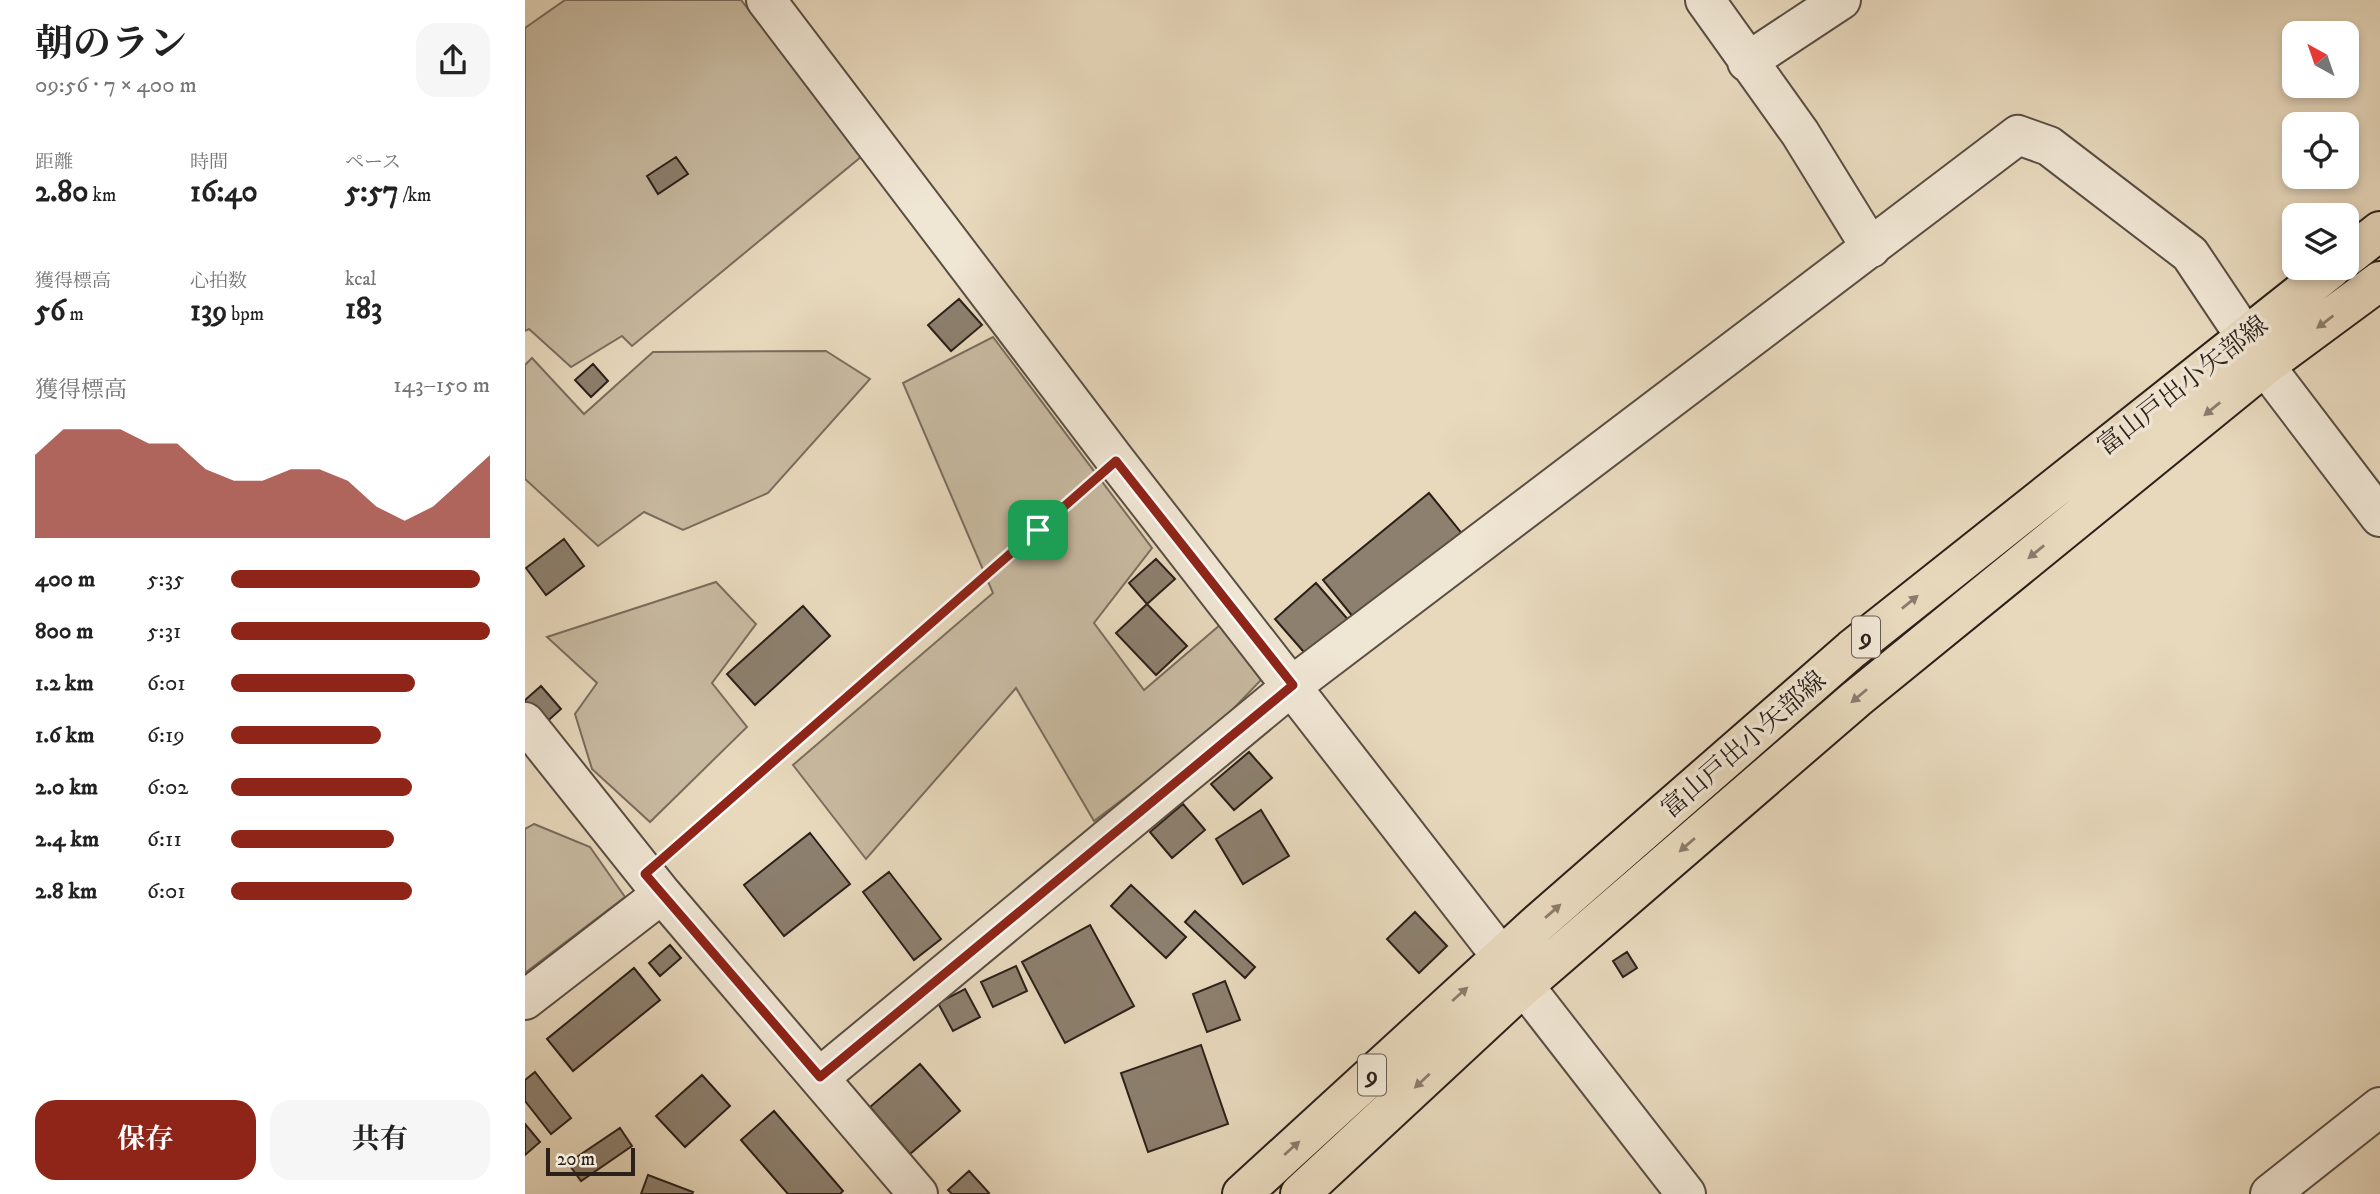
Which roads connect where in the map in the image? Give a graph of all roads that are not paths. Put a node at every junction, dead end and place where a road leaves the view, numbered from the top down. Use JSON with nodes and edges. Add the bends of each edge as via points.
{"nodes":[{"id":1,"x":766,"y":0,"type":"edge"},
{"id":2,"x":1705,"y":0,"type":"edge"},
{"id":3,"x":1841,"y":0,"type":"edge"},
{"id":4,"x":1747,"y":61,"type":"junction"},
{"id":5,"x":2380,"y":231,"type":"edge"},
{"id":6,"x":1871,"y":248,"type":"junction"},
{"id":7,"x":2359,"y":248,"type":"edge"},
{"id":8,"x":2316,"y":280,"type":"edge"},
{"id":9,"x":2380,"y":281,"type":"edge"},
{"id":10,"x":2244,"y":335,"type":"junction"},
{"id":11,"x":2265,"y":366,"type":"junction"},
{"id":12,"x":2380,"y":517,"type":"edge"},
{"id":13,"x":1293,"y":685,"type":"junction"},
{"id":14,"x":525,"y":722,"type":"edge"},
{"id":15,"x":653,"y":884,"type":"junction"},
{"id":16,"x":1514,"y":970,"type":"junction"},
{"id":17,"x":525,"y":1000,"type":"edge"},
{"id":18,"x":820,"y":1077,"type":"junction"},
{"id":19,"x":2380,"y":1107,"type":"edge"},
{"id":20,"x":918,"y":1194,"type":"edge"},
{"id":21,"x":1242,"y":1194,"type":"edge"},
{"id":22,"x":1300,"y":1194,"type":"edge"},
{"id":23,"x":1686,"y":1194,"type":"edge"},
{"id":24,"x":2270,"y":1194,"type":"edge"}],
"edges":[{"from":1,"to":13,"type":"street","via":[[1116,461]]},
{"from":2,"to":4,"type":"street"},
{"from":3,"to":4,"type":"street"},
{"from":4,"to":6,"type":"street","via":[[1800,133]]},
{"from":5,"to":7,"type":"main road"},
{"from":6,"to":10,"type":"street","via":[[2018,135],[2049,146],[2190,254]]},
{"from":6,"to":13,"type":"street"},
{"from":8,"to":10,"type":"main road","name":"富山戸出小矢部線","number":"9"},
{"from":9,"to":11,"type":"main road","name":"富山戸出小矢部線","number":"9","one_way":true},
{"from":10,"to":11,"type":"street"},
{"from":16,"to":10,"type":"main road","name":"富山戸出小矢部線","number":"9","one_way":true,"via":[[1852,649]]},
{"from":11,"to":12,"type":"street"},
{"from":11,"to":16,"type":"main road","name":"富山戸出小矢部線","number":"9","one_way":true},
{"from":13,"to":16,"type":"street"},
{"from":13,"to":18,"type":"street"},
{"from":14,"to":15,"type":"street"},
{"from":15,"to":17,"type":"street"},
{"from":15,"to":18,"type":"street"},
{"from":21,"to":16,"type":"main road","name":"富山戸出小矢部線","number":"9","one_way":true},
{"from":16,"to":22,"type":"main road","name":"富山戸出小矢部線","number":"9","one_way":true},
{"from":16,"to":23,"type":"street"},
{"from":18,"to":20,"type":"street"},
{"from":19,"to":24,"type":"street"}]}
